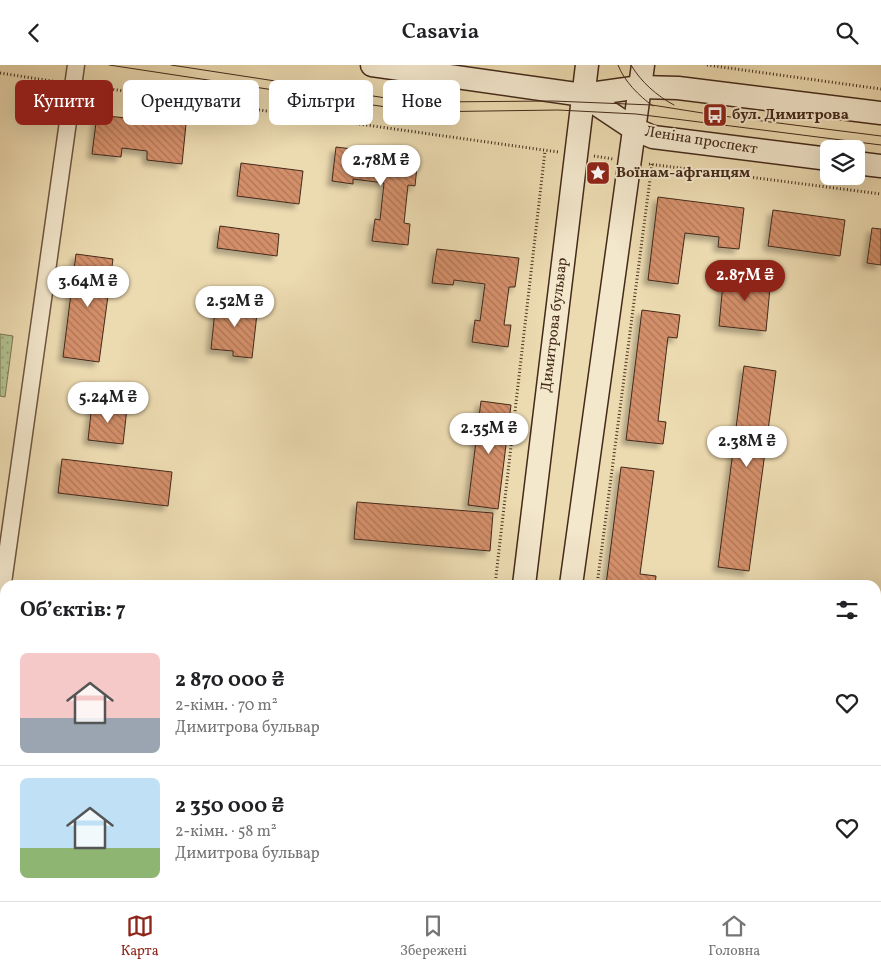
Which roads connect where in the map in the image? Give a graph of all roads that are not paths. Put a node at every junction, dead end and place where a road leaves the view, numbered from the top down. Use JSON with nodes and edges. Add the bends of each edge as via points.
{"nodes":[{"id":1,"x":76,"y":65,"type":"edge"},
{"id":2,"x":372,"y":65,"type":"edge"},
{"id":3,"x":587,"y":65,"type":"edge"},
{"id":4,"x":641,"y":76,"type":"edge"},
{"id":5,"x":583,"y":95,"type":"junction"},
{"id":6,"x":881,"y":113,"type":"edge"},
{"id":7,"x":634,"y":129,"type":"junction"},
{"id":8,"x":820,"y":158,"type":"edge"},
{"id":9,"x":865,"y":164,"type":"edge"},
{"id":10,"x":881,"y":166,"type":"edge"},
{"id":11,"x":6,"y":507,"type":"edge"},
{"id":12,"x":1,"y":580,"type":"edge"},
{"id":13,"x":525,"y":580,"type":"edge"},
{"id":14,"x":572,"y":580,"type":"edge"}],
"edges":[{"from":1,"to":11,"type":"street"},
{"from":2,"to":5,"type":"street","name":"Леніна проспект"},
{"from":3,"to":5,"type":"street","name":"Димитрова бульвар"},
{"from":4,"to":5,"type":"street","name":"Леніна проспект"},
{"from":4,"to":6,"type":"street","name":"Леніна проспект","via":[[708,91]]},
{"from":4,"to":7,"type":"street"},
{"from":5,"to":7,"type":"street","name":"Леніна проспект"},
{"from":5,"to":13,"type":"street","name":"Димитрова бульвар"},
{"from":7,"to":8,"type":"street","name":"Леніна проспект","via":[[654,137],[679,141]]},
{"from":7,"to":14,"type":"street"},
{"from":9,"to":10,"type":"street"},
{"from":11,"to":12,"type":"street"}]}
